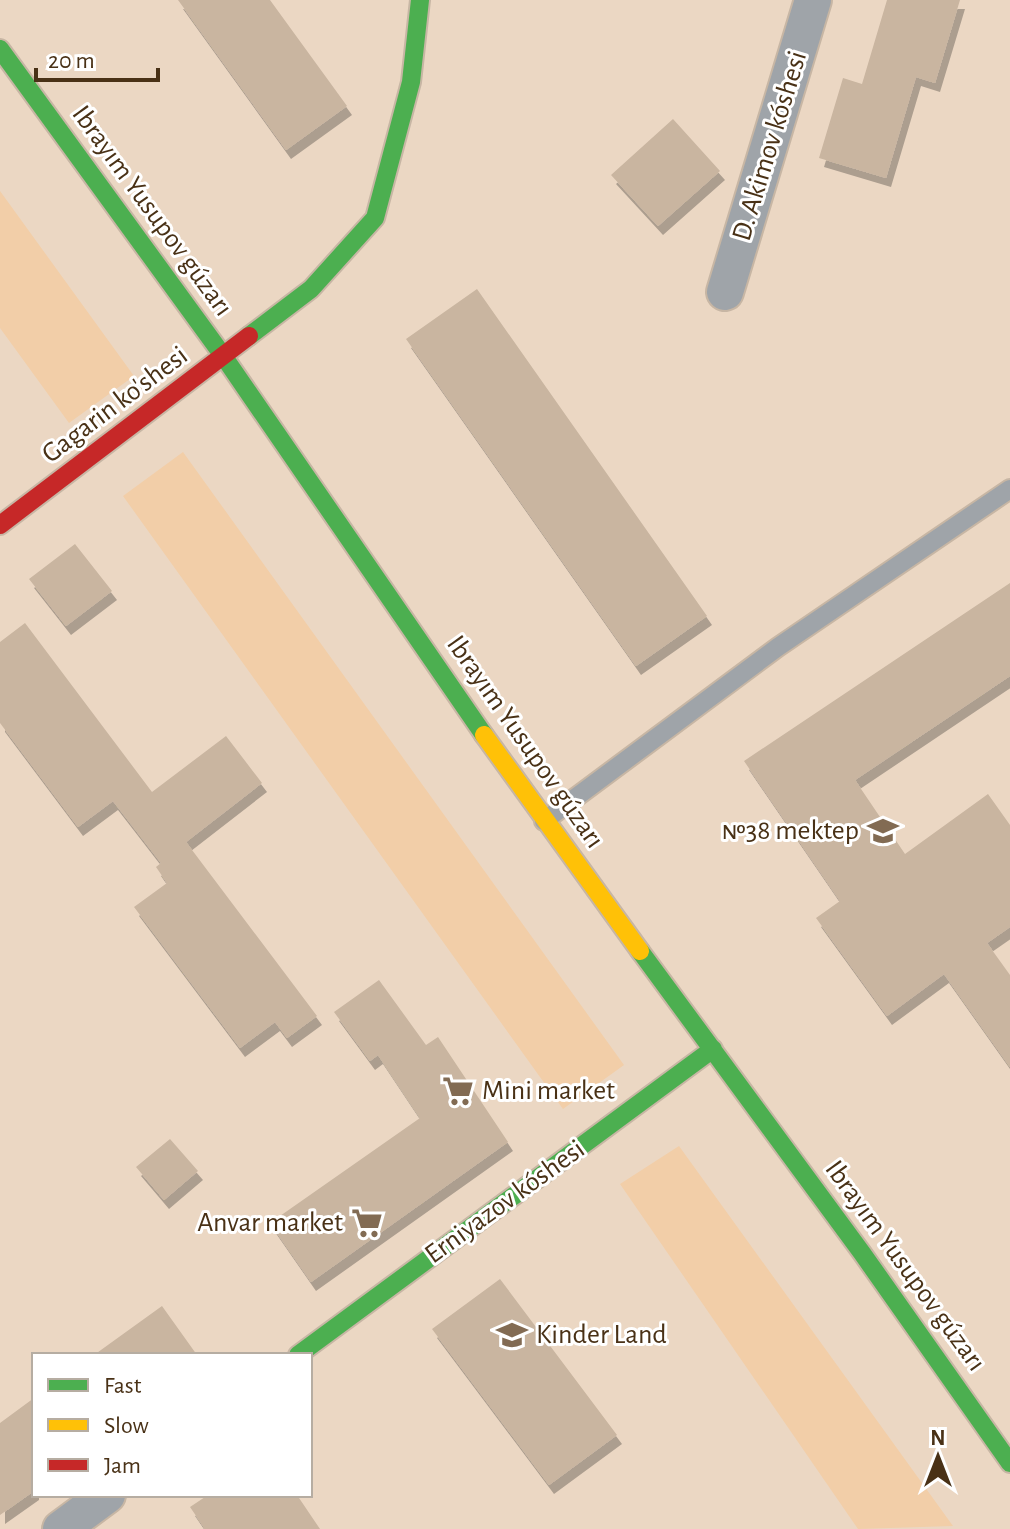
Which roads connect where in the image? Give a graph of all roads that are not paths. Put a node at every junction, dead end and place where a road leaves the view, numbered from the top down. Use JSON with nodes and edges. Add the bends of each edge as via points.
{"nodes":[{"id":1,"x":420,"y":0,"type":"edge"},
{"id":2,"x":813,"y":0,"type":"edge"},
{"id":3,"x":0,"y":49,"type":"edge"},
{"id":4,"x":725,"y":292,"type":"dead end"},
{"id":5,"x":224,"y":357,"type":"junction"},
{"id":6,"x":1010,"y":489,"type":"edge"},
{"id":7,"x":0,"y":525,"type":"edge"},
{"id":8,"x":544,"y":821,"type":"junction"},
{"id":9,"x":713,"y":1049,"type":"junction"},
{"id":10,"x":301,"y":1353,"type":"edge"},
{"id":11,"x":1010,"y":1463,"type":"edge"},
{"id":12,"x":104,"y":1497,"type":"edge"},
{"id":13,"x":61,"y":1529,"type":"edge"}],
"edges":[{"from":1,"to":5,"type":"main road","name":"Gagarin ko'shesi","via":[[411,82],[375,218],[311,289]]},
{"from":2,"to":4,"type":"street","name":"D. Akimov kóshesi"},
{"from":3,"to":5,"type":"main road","name":"Ibrayım Yusupov gúzarı"},
{"from":5,"to":7,"type":"main road","name":"Gagarin ko'shesi"},
{"from":5,"to":8,"type":"main road","name":"Ibrayım Yusupov gúzarı"},
{"from":6,"to":8,"type":"lane","via":[[778,647]]},
{"from":8,"to":9,"type":"main road","name":"Ibrayım Yusupov gúzarı"},
{"from":9,"to":10,"type":"main road","name":"Erniyazov kóshesi"},
{"from":9,"to":11,"type":"main road","name":"Ibrayım Yusupov gúzarı"},
{"from":12,"to":13,"type":"street"}]}
